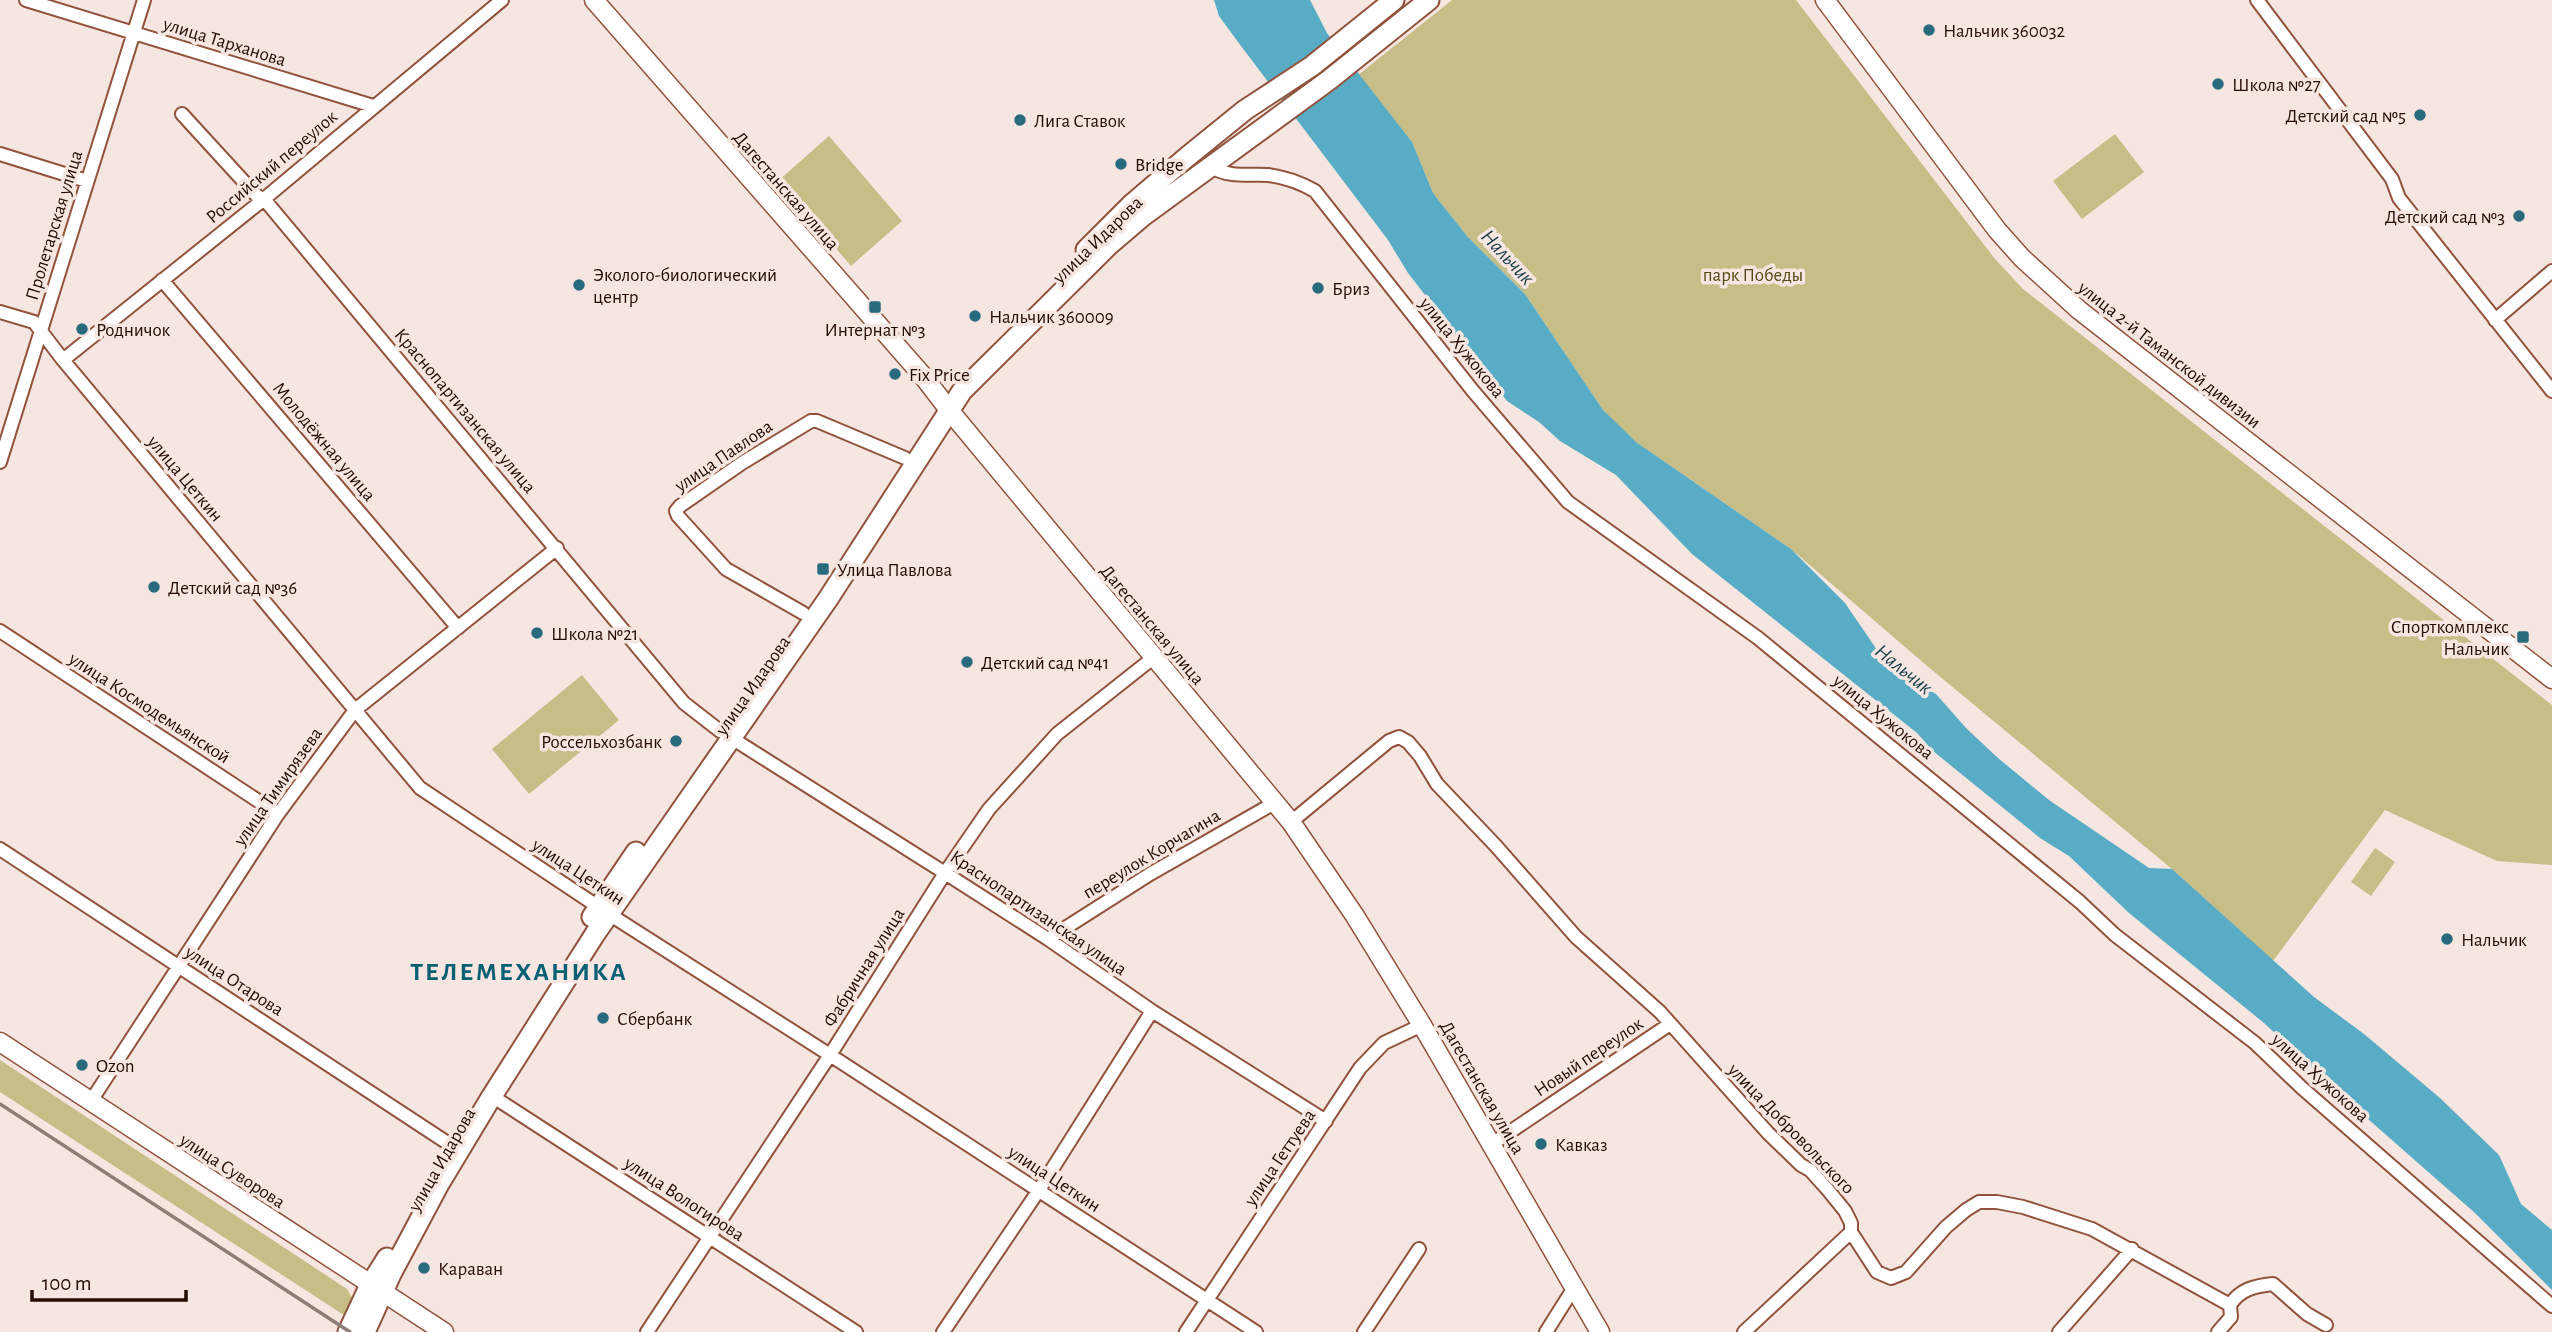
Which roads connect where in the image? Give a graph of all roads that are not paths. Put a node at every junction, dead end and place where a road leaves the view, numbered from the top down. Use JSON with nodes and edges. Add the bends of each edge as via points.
{"nodes":[{"id":1,"x":26,"y":0,"type":"edge"},
{"id":2,"x":144,"y":0,"type":"edge"},
{"id":3,"x":502,"y":0,"type":"edge"},
{"id":4,"x":594,"y":0,"type":"edge"},
{"id":5,"x":1394,"y":0,"type":"edge"},
{"id":6,"x":1429,"y":0,"type":"edge"},
{"id":7,"x":1825,"y":0,"type":"edge"},
{"id":8,"x":2257,"y":0,"type":"edge"},
{"id":9,"x":132,"y":32,"type":"junction"},
{"id":10,"x":373,"y":106,"type":"junction"},
{"id":11,"x":182,"y":114,"type":"dead end"},
{"id":12,"x":0,"y":154,"type":"edge"},
{"id":13,"x":1209,"y":166,"type":"junction"},
{"id":14,"x":86,"y":181,"type":"junction"},
{"id":15,"x":264,"y":199,"type":"junction"},
{"id":16,"x":2552,"y":271,"type":"edge"},
{"id":17,"x":162,"y":279,"type":"junction"},
{"id":18,"x":0,"y":312,"type":"edge"},
{"id":19,"x":2495,"y":320,"type":"junction"},
{"id":20,"x":42,"y":330,"type":"junction"},
{"id":21,"x":63,"y":360,"type":"junction"},
{"id":22,"x":2552,"y":391,"type":"edge"},
{"id":23,"x":945,"y":405,"type":"junction"},
{"id":24,"x":905,"y":458,"type":"junction"},
{"id":25,"x":0,"y":462,"type":"edge"},
{"id":26,"x":557,"y":548,"type":"junction"},
{"id":27,"x":803,"y":613,"type":"junction"},
{"id":28,"x":458,"y":628,"type":"junction"},
{"id":29,"x":0,"y":631,"type":"edge"},
{"id":30,"x":1153,"y":658,"type":"junction"},
{"id":31,"x":2552,"y":679,"type":"edge"},
{"id":32,"x":355,"y":710,"type":"junction"},
{"id":33,"x":725,"y":734,"type":"junction"},
{"id":34,"x":1276,"y":802,"type":"junction"},
{"id":35,"x":278,"y":814,"type":"junction"},
{"id":36,"x":1292,"y":822,"type":"junction"},
{"id":37,"x":0,"y":849,"type":"edge"},
{"id":38,"x":945,"y":873,"type":"junction"},
{"id":39,"x":604,"y":911,"type":"junction"},
{"id":40,"x":1048,"y":939,"type":"junction"},
{"id":41,"x":179,"y":965,"type":"junction"},
{"id":42,"x":1152,"y":1011,"type":"junction"},
{"id":43,"x":1671,"y":1024,"type":"junction"},
{"id":44,"x":1422,"y":1025,"type":"junction"},
{"id":45,"x":0,"y":1042,"type":"edge"},
{"id":46,"x":830,"y":1055,"type":"junction"},
{"id":47,"x":492,"y":1096,"type":"junction"},
{"id":48,"x":91,"y":1101,"type":"junction"},
{"id":49,"x":1326,"y":1121,"type":"junction"},
{"id":50,"x":449,"y":1144,"type":"junction"},
{"id":51,"x":1492,"y":1144,"type":"junction"},
{"id":52,"x":1039,"y":1190,"type":"junction"},
{"id":53,"x":1851,"y":1232,"type":"junction"},
{"id":54,"x":710,"y":1237,"type":"junction"},
{"id":55,"x":1419,"y":1249,"type":"dead end"},
{"id":56,"x":2132,"y":1249,"type":"junction"},
{"id":57,"x":1575,"y":1286,"type":"junction"},
{"id":58,"x":377,"y":1289,"type":"junction"},
{"id":59,"x":1207,"y":1299,"type":"junction"},
{"id":60,"x":2230,"y":1305,"type":"junction"},
{"id":61,"x":2552,"y":1307,"type":"edge"},
{"id":62,"x":2326,"y":1325,"type":"dead end"},
{"id":63,"x":348,"y":1332,"type":"edge"},
{"id":64,"x":365,"y":1332,"type":"edge"},
{"id":65,"x":444,"y":1332,"type":"edge"},
{"id":66,"x":647,"y":1332,"type":"edge"},
{"id":67,"x":856,"y":1332,"type":"edge"},
{"id":68,"x":943,"y":1332,"type":"edge"},
{"id":69,"x":1186,"y":1332,"type":"edge"},
{"id":70,"x":1256,"y":1332,"type":"edge"},
{"id":71,"x":1364,"y":1332,"type":"edge"},
{"id":72,"x":1546,"y":1332,"type":"edge"},
{"id":73,"x":1600,"y":1332,"type":"edge"},
{"id":74,"x":1744,"y":1332,"type":"edge"},
{"id":75,"x":2059,"y":1332,"type":"edge"},
{"id":76,"x":2218,"y":1332,"type":"edge"}],
"edges":[{"from":1,"to":9,"type":"street","name":"улица Тарханова"},
{"from":2,"to":9,"type":"street","name":"Пролетарская улица"},
{"from":3,"to":10,"type":"street","name":"Российский переулок"},
{"from":4,"to":23,"type":"street","name":"Дагестанская улица"},
{"from":5,"to":23,"type":"main road","name":"улица Идарова","via":[[1312,65],[1245,110],[1132,204],[978,356]]},
{"from":6,"to":13,"type":"main road","name":"улица Идарова"},
{"from":7,"to":31,"type":"street","name":"улица 2-й Таманской дивизии","via":[[1978,206],[2037,272],[2079,310]]},
{"from":8,"to":19,"type":"street","via":[[2392,179],[2399,198]]},
{"from":9,"to":10,"type":"street","name":"улица Тарханова"},
{"from":9,"to":14,"type":"street","name":"Пролетарская улица"},
{"from":10,"to":15,"type":"street","name":"Российский переулок"},
{"from":11,"to":15,"type":"street","name":"Краснопартизанская улица"},
{"from":12,"to":14,"type":"street"},
{"from":13,"to":23,"type":"main road","name":"улица Идарова","via":[[1110,245]]},
{"from":13,"to":61,"type":"street","name":"улица Хужокова","via":[[1232,175],[1289,179],[1315,191],[1473,391],[1568,502],[1758,638],[2115,935],[2255,1043]]},
{"from":14,"to":20,"type":"street","name":"Пролетарская улица"},
{"from":15,"to":17,"type":"street","name":"Российский переулок"},
{"from":15,"to":26,"type":"street","name":"Краснопартизанская улица"},
{"from":16,"to":19,"type":"street"},
{"from":17,"to":21,"type":"street","name":"Российский переулок"},
{"from":17,"to":28,"type":"street","name":"Молодёжная улица"},
{"from":18,"to":20,"type":"street","name":"улица Цеткин","via":[[34,322]]},
{"from":19,"to":22,"type":"street"},
{"from":20,"to":21,"type":"street","name":"улица Цеткин"},
{"from":20,"to":25,"type":"street","name":"Пролетарская улица"},
{"from":21,"to":32,"type":"street","name":"улица Цеткин"},
{"from":23,"to":24,"type":"main road","name":"улица Идарова"},
{"from":23,"to":30,"type":"street","name":"Дагестанская улица"},
{"from":23,"to":33,"type":"main road","name":"улица Идарова","via":[[828,598]]},
{"from":24,"to":27,"type":"main road","name":"улица Идарова"},
{"from":24,"to":27,"type":"street","name":"улица Павлова","via":[[811,421],[680,506],[678,516],[726,569]]},
{"from":26,"to":28,"type":"street","name":"улица Тимирязева"},
{"from":26,"to":33,"type":"street","name":"Краснопартизанская улица","via":[[684,702]]},
{"from":27,"to":33,"type":"main road","name":"улица Идарова"},
{"from":28,"to":32,"type":"street","name":"улица Тимирязева"},
{"from":29,"to":35,"type":"street","name":"улица Космодемьянской"},
{"from":30,"to":34,"type":"street","name":"Дагестанская улица"},
{"from":30,"to":38,"type":"street","name":"Фабричная улица","via":[[1056,734],[989,808]]},
{"from":32,"to":35,"type":"street","name":"улица Тимирязева"},
{"from":32,"to":39,"type":"street","name":"улица Цеткин","via":[[420,788]]},
{"from":33,"to":38,"type":"street","name":"Краснопартизанская улица"},
{"from":33,"to":39,"type":"main road","name":"улица Идарова"},
{"from":34,"to":36,"type":"street","name":"Дагестанская улица"},
{"from":34,"to":40,"type":"street","name":"переулок Корчагина"},
{"from":35,"to":41,"type":"street","name":"улица Тимирязева"},
{"from":36,"to":43,"type":"street","name":"улица Добровольского","via":[[1399,737],[1576,937]]},
{"from":36,"to":44,"type":"street","name":"Дагестанская улица"},
{"from":37,"to":41,"type":"street","name":"улица Отарова"},
{"from":38,"to":40,"type":"street","name":"Краснопартизанская улица"},
{"from":38,"to":46,"type":"street","name":"Фабричная улица"},
{"from":39,"to":46,"type":"street","name":"улица Цеткин"},
{"from":39,"to":47,"type":"main road","name":"улица Идарова"},
{"from":39,"to":50,"type":"main road","name":"улица Идарова"},
{"from":40,"to":42,"type":"street","name":"Краснопартизанская улица"},
{"from":41,"to":48,"type":"street","name":"улица Тимирязева"},
{"from":41,"to":50,"type":"street","name":"улица Отарова"},
{"from":42,"to":49,"type":"street","name":"Краснопартизанская улица"},
{"from":42,"to":52,"type":"street"},
{"from":43,"to":51,"type":"street","name":"Новый переулок"},
{"from":43,"to":53,"type":"street","name":"улица Добровольского","via":[[1759,1123],[1828,1190],[1845,1211]]},
{"from":44,"to":49,"type":"street","name":"улица Геттуева","via":[[1371,1054]]},
{"from":44,"to":51,"type":"street","name":"Дагестанская улица"},
{"from":45,"to":48,"type":"street","name":"улица Суворова"},
{"from":46,"to":52,"type":"street","name":"улица Цеткин"},
{"from":46,"to":54,"type":"street","name":"Фабричная улица"},
{"from":47,"to":54,"type":"street","name":"улица Вологирова"},
{"from":47,"to":58,"type":"main road","name":"улица Идарова"},
{"from":48,"to":58,"type":"street","name":"улица Суворова"},
{"from":49,"to":59,"type":"street","name":"улица Геттуева"},
{"from":50,"to":58,"type":"main road","name":"улица Идарова"},
{"from":51,"to":57,"type":"street","name":"Дагестанская улица"},
{"from":52,"to":59,"type":"street","name":"улица Цеткин"},
{"from":52,"to":68,"type":"street"},
{"from":53,"to":56,"type":"street","name":"улица Добровольского","via":[[1877,1272],[1891,1279],[1906,1272],[1946,1227],[1979,1202],[1997,1202],[2062,1219]]},
{"from":53,"to":74,"type":"street"},
{"from":54,"to":66,"type":"street","name":"Фабричная улица"},
{"from":54,"to":67,"type":"street","name":"улица Вологирова"},
{"from":55,"to":71,"type":"street"},
{"from":56,"to":60,"type":"street","name":"улица Добровольского"},
{"from":56,"to":75,"type":"street"},
{"from":57,"to":72,"type":"street"},
{"from":57,"to":73,"type":"street","name":"Дагестанская улица"},
{"from":58,"to":63,"type":"main road","name":"улица Идарова"},
{"from":58,"to":64,"type":"main road","name":"улица Идарова"},
{"from":58,"to":65,"type":"street","name":"улица Суворова"},
{"from":59,"to":69,"type":"street","name":"улица Геттуева"},
{"from":59,"to":70,"type":"street","name":"улица Цеткин"},
{"from":60,"to":62,"type":"street","via":[[2246,1290],[2273,1284]]},
{"from":60,"to":76,"type":"street","via":[[2231,1317]]}]}
